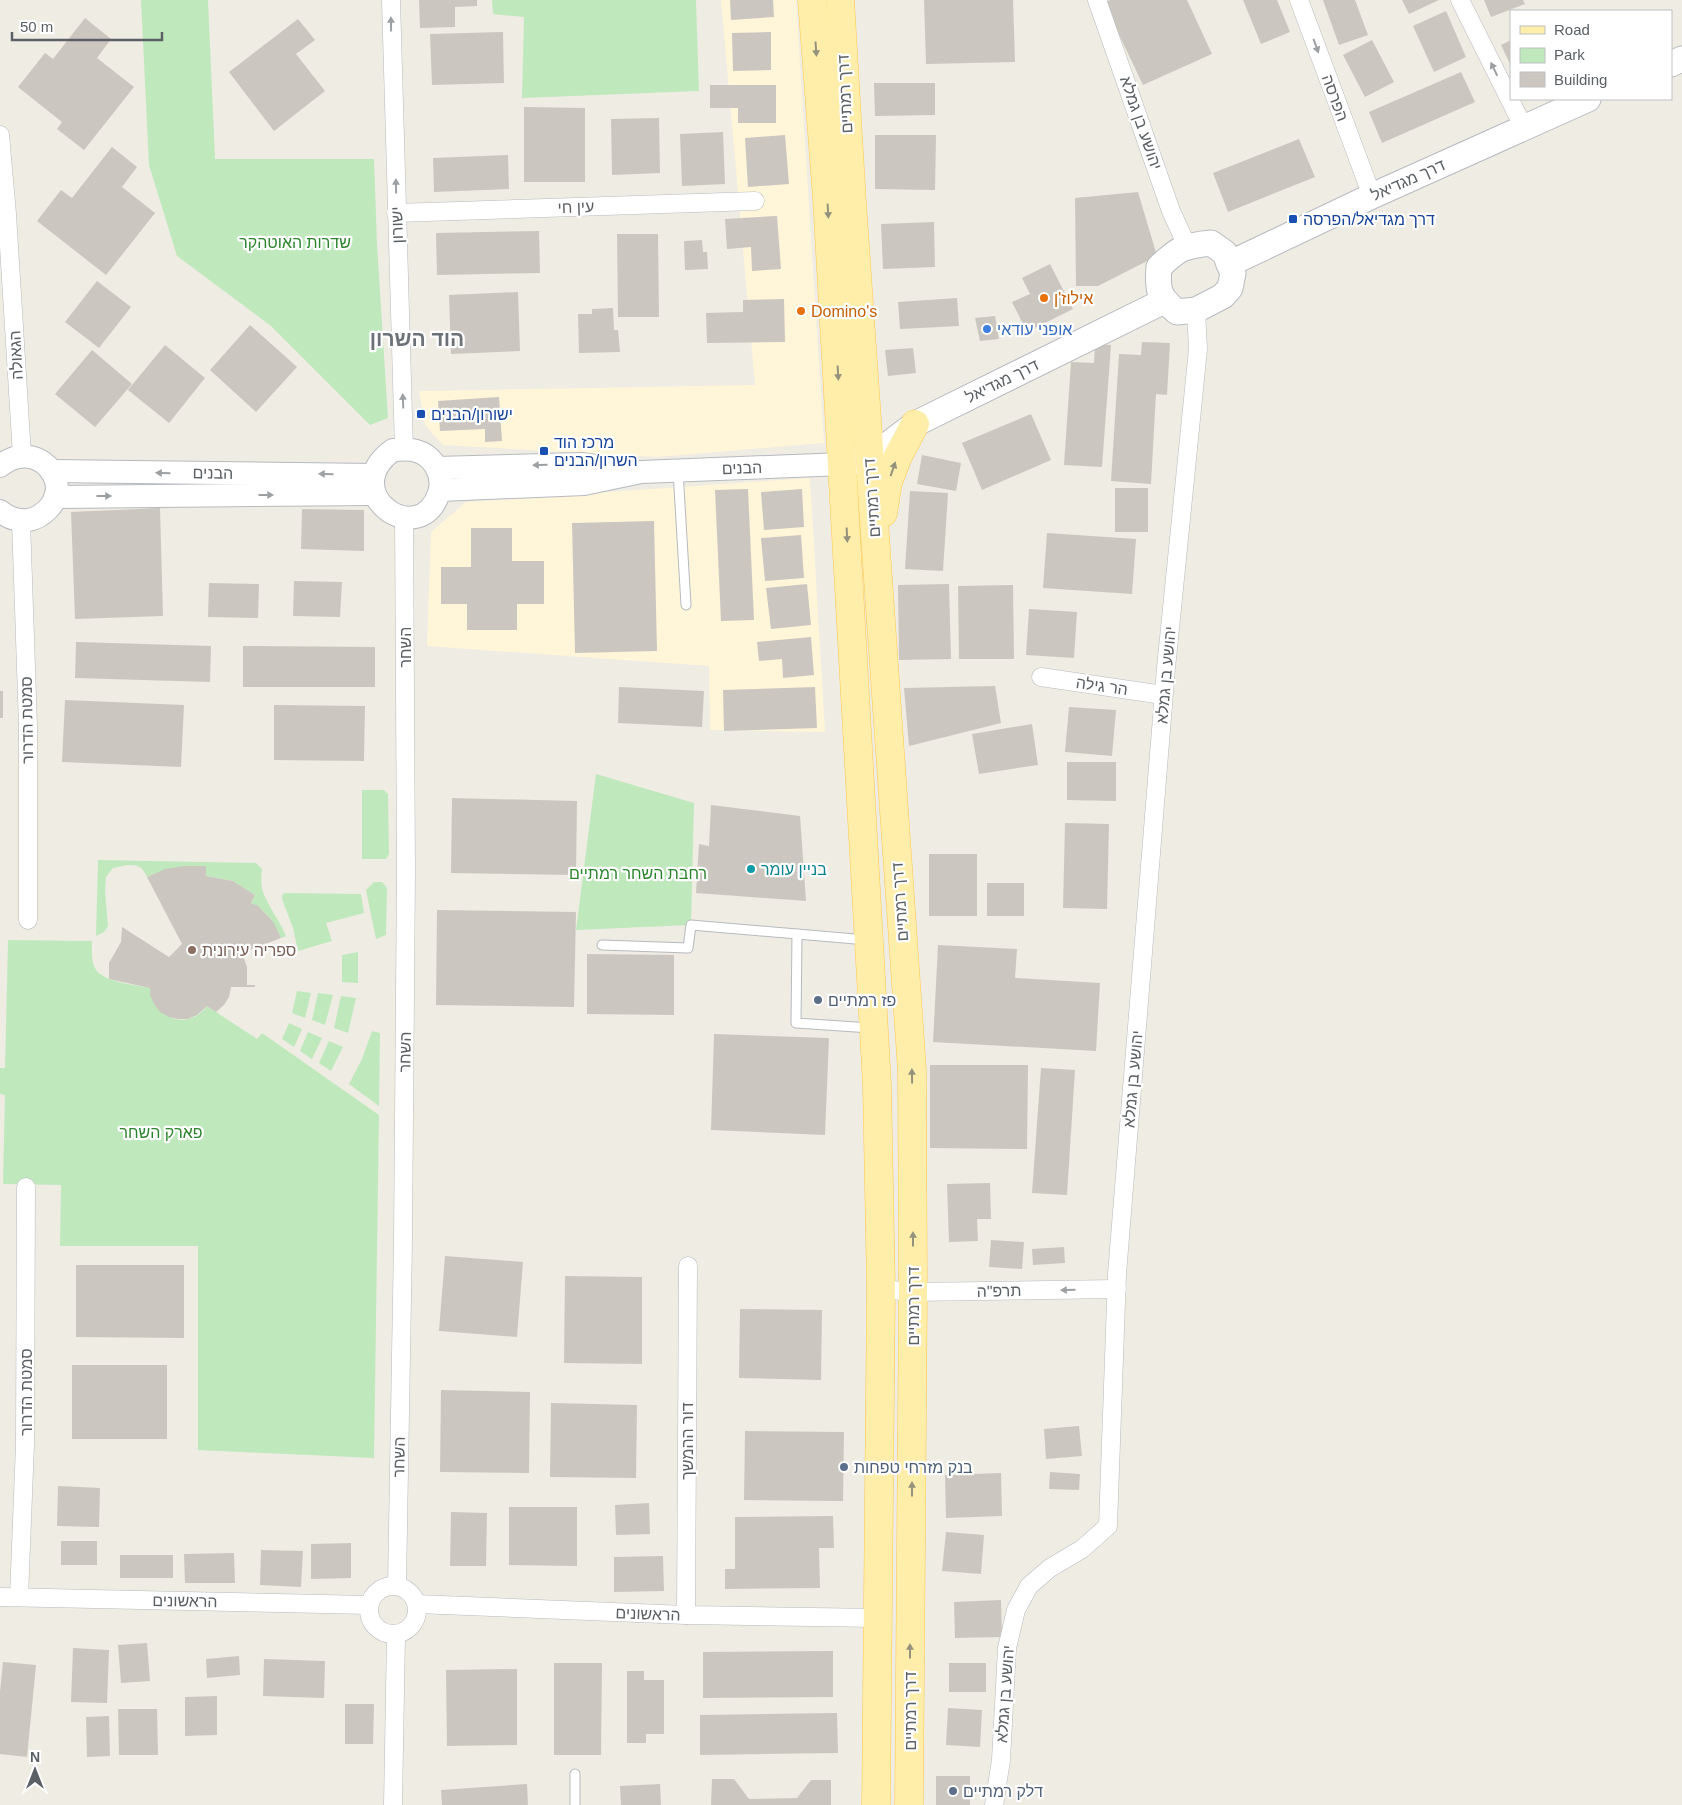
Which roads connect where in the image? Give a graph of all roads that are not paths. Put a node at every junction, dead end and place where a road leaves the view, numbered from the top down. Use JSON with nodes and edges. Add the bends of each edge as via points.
{"nodes":[{"id":1,"x":391,"y":0,"type":"edge"},
{"id":2,"x":812,"y":0,"type":"edge"},
{"id":3,"x":840,"y":0,"type":"edge"},
{"id":4,"x":1098,"y":0,"type":"edge"},
{"id":5,"x":1299,"y":0,"type":"edge"},
{"id":6,"x":1460,"y":0,"type":"edge"},
{"id":7,"x":1586,"y":100,"type":"edge"},
{"id":8,"x":1524,"y":128,"type":"junction"},
{"id":9,"x":0,"y":135,"type":"edge"},
{"id":10,"x":1372,"y":196,"type":"junction"},
{"id":11,"x":755,"y":201,"type":"dead end"},
{"id":12,"x":396,"y":212,"type":"junction"},
{"id":13,"x":4,"y":214,"type":"edge"},
{"id":14,"x":1187,"y":246,"type":"junction"},
{"id":15,"x":1229,"y":264,"type":"junction"},
{"id":16,"x":1164,"y":301,"type":"junction"},
{"id":17,"x":1196,"y":310,"type":"junction"},
{"id":18,"x":865,"y":385,"type":"junction"},
{"id":19,"x":915,"y":424,"type":"junction"},
{"id":20,"x":404,"y":450,"type":"junction"},
{"id":21,"x":22,"y":456,"type":"junction"},
{"id":22,"x":870,"y":458,"type":"junction"},
{"id":23,"x":843,"y":464,"type":"junction"},
{"id":24,"x":0,"y":466,"type":"edge"},
{"id":25,"x":51,"y":471,"type":"junction"},
{"id":26,"x":678,"y":471,"type":"junction"},
{"id":27,"x":439,"y":479,"type":"junction"},
{"id":28,"x":374,"y":484,"type":"junction"},
{"id":29,"x":55,"y":496,"type":"junction"},
{"id":30,"x":0,"y":511,"type":"edge"},
{"id":31,"x":404,"y":518,"type":"junction"},
{"id":32,"x":21,"y":521,"type":"junction"},
{"id":33,"x":876,"y":551,"type":"junction"},
{"id":34,"x":686,"y":605,"type":"dead end"},
{"id":35,"x":1042,"y":677,"type":"dead end"},
{"id":36,"x":1163,"y":695,"type":"junction"},
{"id":37,"x":28,"y":920,"type":"dead end"},
{"id":38,"x":797,"y":934,"type":"junction"},
{"id":39,"x":869,"y":940,"type":"junction"},
{"id":40,"x":602,"y":945,"type":"dead end"},
{"id":41,"x":874,"y":1029,"type":"junction"},
{"id":42,"x":26,"y":1187,"type":"dead end"},
{"id":43,"x":688,"y":1266,"type":"dead end"},
{"id":44,"x":882,"y":1289,"type":"junction"},
{"id":45,"x":1116,"y":1289,"type":"junction"},
{"id":46,"x":913,"y":1292,"type":"junction"},
{"id":47,"x":397,"y":1586,"type":"junction"},
{"id":48,"x":0,"y":1597,"type":"edge"},
{"id":49,"x":19,"y":1597,"type":"junction"},
{"id":50,"x":417,"y":1604,"type":"junction"},
{"id":51,"x":369,"y":1605,"type":"junction"},
{"id":52,"x":686,"y":1615,"type":"junction"},
{"id":53,"x":878,"y":1618,"type":"junction"},
{"id":54,"x":396,"y":1634,"type":"junction"},
{"id":55,"x":575,"y":1774,"type":"dead end"},
{"id":56,"x":393,"y":1805,"type":"edge"},
{"id":57,"x":575,"y":1805,"type":"edge"},
{"id":58,"x":876,"y":1805,"type":"edge"},
{"id":59,"x":910,"y":1805,"type":"edge"},
{"id":60,"x":994,"y":1805,"type":"edge"}],
"edges":[{"from":12,"to":1,"type":"street","name":"ישורון","one_way":true},
{"from":2,"to":23,"type":"main road","name":"דרך רמתיים","one_way":true},
{"from":3,"to":18,"type":"main road","name":"דרך רמתיים"},
{"from":4,"to":14,"type":"street","name":"יהושע בן גמלא","via":[[1171,210]]},
{"from":5,"to":10,"type":"street","name":"הפרסה","one_way":true},
{"from":8,"to":6,"type":"street","one_way":true},
{"from":7,"to":8,"type":"main road","name":"דרך מגדיאל"},
{"from":8,"to":10,"type":"main road","name":"דרך מגדיאל"},
{"from":9,"to":13,"type":"street","name":"הגאולה"},
{"from":10,"to":15,"type":"main road","name":"דרך מגדיאל"},
{"from":11,"to":12,"type":"street","name":"עין חי"},
{"from":20,"to":12,"type":"street","name":"ישורון","one_way":true},
{"from":13,"to":21,"type":"street","name":"הגאולה"},
{"from":14,"to":15,"type":"main road","via":[[1211,243],[1225,253]]},
{"from":14,"to":16,"type":"main road","via":[[1159,267],[1157,284]]},
{"from":15,"to":17,"type":"main road","via":[[1233,273],[1230,288],[1223,296]]},
{"from":16,"to":17,"type":"main road","via":[[1177,312]]},
{"from":16,"to":19,"type":"main road","name":"דרך מגדיאל"},
{"from":17,"to":36,"type":"street","name":"יהושע בן גמלא","via":[[1198,349]]},
{"from":18,"to":19,"type":"main road","via":[[876,412],[894,430]]},
{"from":18,"to":22,"type":"main road","name":"דרך רמתיים"},
{"from":19,"to":22,"type":"main road","name":"דרך מגדיאל"},
{"from":33,"to":19,"type":"main road","one_way":true,"via":[[888,482]]},
{"from":20,"to":27,"type":"street","via":[[424,454],[433,461]]},
{"from":20,"to":28,"type":"street","via":[[393,450],[384,457],[378,464]]},
{"from":21,"to":24,"type":"street","via":[[13,457]]},
{"from":21,"to":25,"type":"street","via":[[39,459]]},
{"from":22,"to":23,"type":"main road","name":"דרך מגדיאל"},
{"from":22,"to":33,"type":"main road","name":"דרך רמתיים"},
{"from":23,"to":26,"type":"street","name":"הבנים"},
{"from":23,"to":39,"type":"main road","name":"דרך רמתיים","one_way":true},
{"from":28,"to":25,"type":"street","name":"הבנים","one_way":true},
{"from":25,"to":29,"type":"street"},
{"from":26,"to":27,"type":"street","name":"הבנים","via":[[641,472],[584,484]]},
{"from":26,"to":34,"type":"lane"},
{"from":27,"to":31,"type":"street","via":[[435,503],[416,517]]},
{"from":29,"to":28,"type":"street","name":"הבנים","one_way":true},
{"from":28,"to":31,"type":"street","via":[[385,510]]},
{"from":29,"to":32,"type":"street","via":[[42,515]]},
{"from":30,"to":32,"type":"street"},
{"from":31,"to":47,"type":"street","name":"השחר","via":[[406,871]]},
{"from":32,"to":37,"type":"street","name":"סמטת הדרור","via":[[28,726]]},
{"from":46,"to":33,"type":"main road","name":"דרך רמתיים","one_way":true,"via":[[912,1070]]},
{"from":35,"to":36,"type":"street","name":"הר גילה"},
{"from":36,"to":45,"type":"street","name":"יהושע בן גמלא"},
{"from":38,"to":39,"type":"lane"},
{"from":38,"to":40,"type":"lane","via":[[691,926],[688,948]]},
{"from":38,"to":41,"type":"lane","via":[[796,1023]]},
{"from":39,"to":41,"type":"main road","name":"דרך רמתיים"},
{"from":41,"to":44,"type":"main road","name":"דרך רמתיים"},
{"from":42,"to":49,"type":"street","name":"סמטת הדרור","via":[[26,1444]]},
{"from":43,"to":52,"type":"street","name":"דור ההמשך"},
{"from":44,"to":46,"type":"street","name":"תרפ\"ה"},
{"from":44,"to":53,"type":"main road","name":"דרך רמתיים"},
{"from":45,"to":46,"type":"street","name":"תרפ\"ה","one_way":true},
{"from":45,"to":60,"type":"street","name":"יהושע בן גמלא","via":[[1108,1526],[1082,1550],[1050,1568],[1029,1586],[1016,1610],[1007,1648]]},
{"from":59,"to":46,"type":"main road","name":"דרך רמתיים","one_way":true},
{"from":47,"to":50,"type":"street","via":[[410,1592]]},
{"from":47,"to":51,"type":"street","via":[[376,1592]]},
{"from":48,"to":49,"type":"street","name":"הראשונים"},
{"from":49,"to":51,"type":"street","name":"הראשונים"},
{"from":50,"to":52,"type":"street","name":"הראשונים"},
{"from":50,"to":54,"type":"street","via":[[415,1620],[410,1627]]},
{"from":51,"to":54,"type":"street","via":[[375,1626],[388,1634]]},
{"from":52,"to":53,"type":"street","name":"הראשונים"},
{"from":53,"to":58,"type":"main road","name":"דרך רמתיים"},
{"from":54,"to":56,"type":"street"},
{"from":55,"to":57,"type":"lane"}]}
